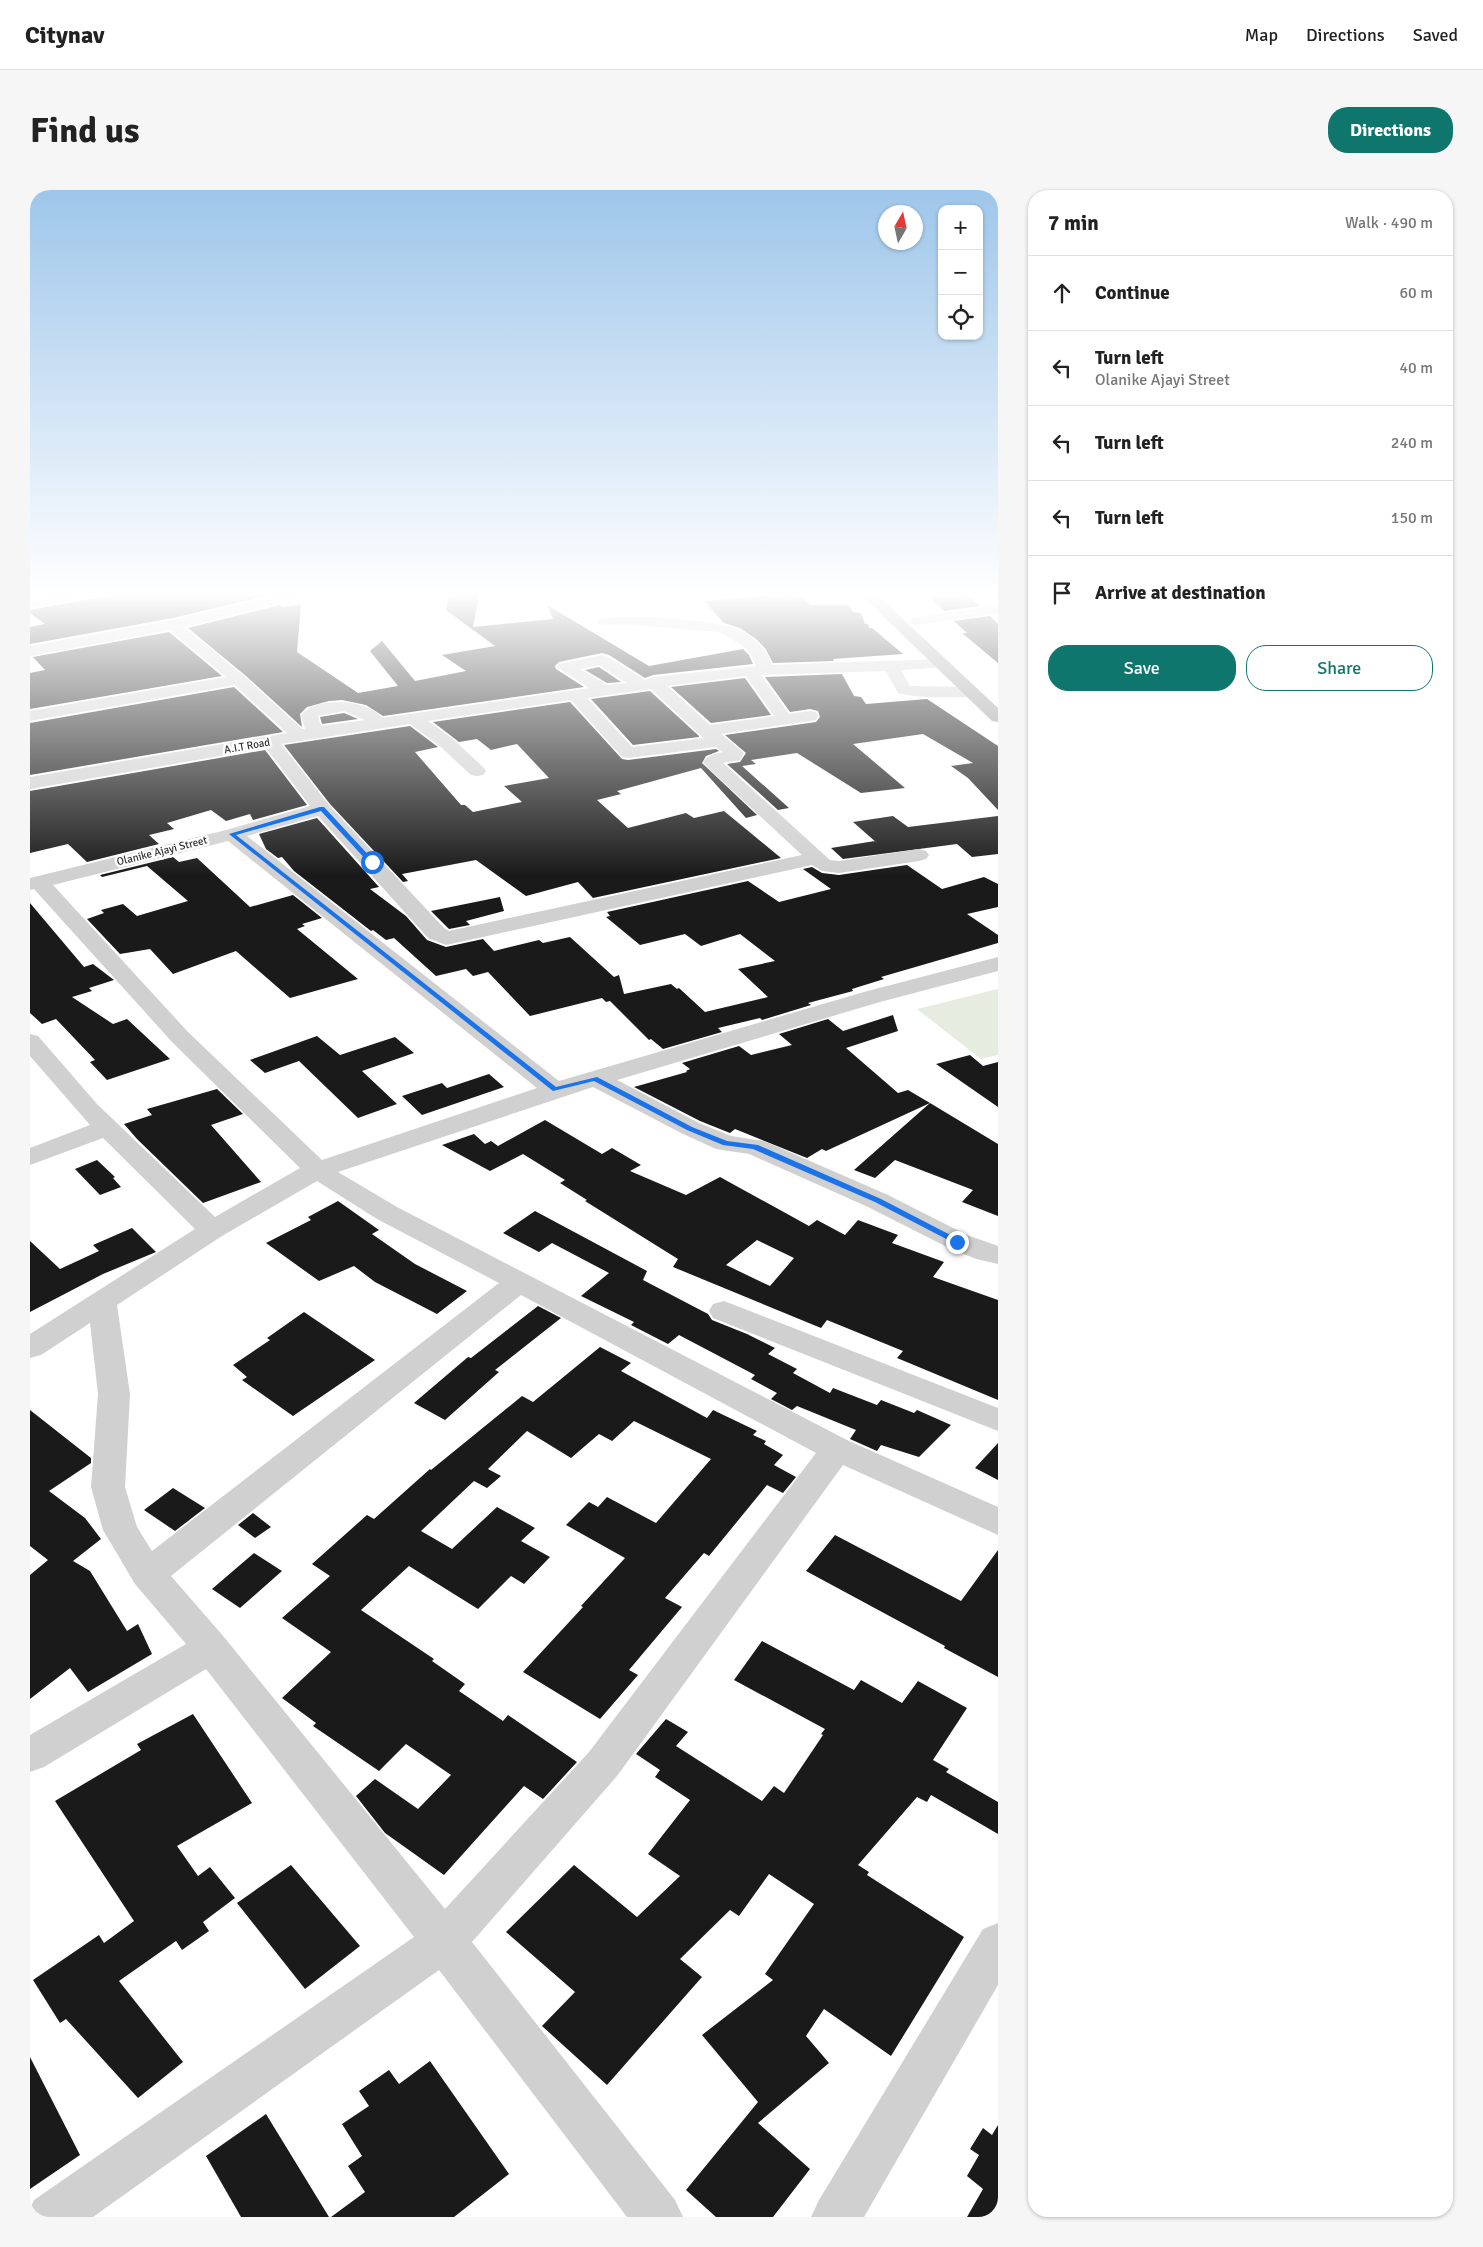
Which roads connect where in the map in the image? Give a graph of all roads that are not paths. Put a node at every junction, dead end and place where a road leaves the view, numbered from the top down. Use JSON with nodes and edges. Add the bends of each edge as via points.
{"nodes":[{"id":1,"x":207,"y":686,"type":"edge"},
{"id":2,"x":245,"y":686,"type":"edge"},
{"id":3,"x":595,"y":686,"type":"edge"},
{"id":4,"x":617,"y":686,"type":"edge"},
{"id":5,"x":648,"y":686,"type":"edge"},
{"id":6,"x":766,"y":686,"type":"edge"},
{"id":7,"x":888,"y":686,"type":"edge"},
{"id":8,"x":902,"y":686,"type":"edge"},
{"id":9,"x":967,"y":686,"type":"edge"},
{"id":10,"x":982,"y":686,"type":"edge"},
{"id":11,"x":599,"y":688,"type":"junction"},
{"id":12,"x":904,"y":690,"type":"junction"},
{"id":13,"x":972,"y":692,"type":"junction"},
{"id":14,"x":574,"y":694,"type":"junction"},
{"id":15,"x":998,"y":697,"type":"edge"},
{"id":16,"x":30,"y":716,"type":"edge"},
{"id":17,"x":810,"y":716,"type":"dead end"},
{"id":18,"x":998,"y":717,"type":"edge"},
{"id":19,"x":413,"y":718,"type":"junction"},
{"id":20,"x":785,"y":720,"type":"junction"},
{"id":21,"x":364,"y":722,"type":"junction"},
{"id":22,"x":295,"y":731,"type":"junction"},
{"id":23,"x":712,"y":736,"type":"junction"},
{"id":24,"x":270,"y":742,"type":"junction"},
{"id":25,"x":477,"y":771,"type":"dead end"},
{"id":26,"x":30,"y":777,"type":"edge"},
{"id":27,"x":30,"y":783,"type":"edge"},
{"id":28,"x":322,"y":808,"type":"junction"},
{"id":29,"x":232,"y":834,"type":"junction"},
{"id":30,"x":919,"y":855,"type":"dead end"},
{"id":31,"x":816,"y":858,"type":"junction"},
{"id":32,"x":34,"y":883,"type":"edge"},
{"id":33,"x":998,"y":964,"type":"edge"},
{"id":34,"x":30,"y":1041,"type":"edge"},
{"id":35,"x":595,"y":1078,"type":"junction"},
{"id":36,"x":555,"y":1090,"type":"junction"},
{"id":37,"x":107,"y":1128,"type":"junction"},
{"id":38,"x":30,"y":1157,"type":"edge"},
{"id":39,"x":317,"y":1170,"type":"junction"},
{"id":40,"x":212,"y":1230,"type":"junction"},
{"id":41,"x":998,"y":1255,"type":"edge"},
{"id":42,"x":518,"y":1283,"type":"junction"},
{"id":43,"x":102,"y":1302,"type":"junction"},
{"id":44,"x":724,"y":1311,"type":"dead end"},
{"id":45,"x":30,"y":1348,"type":"edge"},
{"id":46,"x":998,"y":1420,"type":"edge"},
{"id":47,"x":837,"y":1449,"type":"junction"},
{"id":48,"x":998,"y":1522,"type":"edge"},
{"id":49,"x":148,"y":1574,"type":"junction"},
{"id":50,"x":211,"y":1648,"type":"junction"},
{"id":51,"x":30,"y":1755,"type":"edge"},
{"id":52,"x":444,"y":1942,"type":"junction"},
{"id":53,"x":998,"y":1944,"type":"edge"},
{"id":54,"x":51,"y":2217,"type":"edge"},
{"id":55,"x":658,"y":2217,"type":"edge"},
{"id":56,"x":836,"y":2217,"type":"edge"}],
"edges":[{"from":1,"to":16,"type":"street"},
{"from":2,"to":22,"type":"street"},
{"from":3,"to":11,"type":"street"},
{"from":4,"to":11,"type":"street","name":"A.I.T Road"},
{"from":5,"to":23,"type":"street"},
{"from":6,"to":20,"type":"street"},
{"from":7,"to":12,"type":"street"},
{"from":8,"to":12,"type":"street"},
{"from":9,"to":13,"type":"highway"},
{"from":10,"to":15,"type":"highway"},
{"from":11,"to":14,"type":"street","name":"A.I.T Road"},
{"from":11,"to":21,"type":"street","name":"A.I.T Road"},
{"from":12,"to":13,"type":"street"},
{"from":13,"to":18,"type":"highway"},
{"from":14,"to":19,"type":"street","name":"A.I.T Road"},
{"from":14,"to":23,"type":"street","via":[[628,754]]},
{"from":17,"to":20,"type":"street"},
{"from":19,"to":21,"type":"street","name":"A.I.T Road"},
{"from":19,"to":25,"type":"street"},
{"from":20,"to":23,"type":"street"},
{"from":21,"to":22,"type":"street","name":"A.I.T Road","via":[[352,706],[343,705],[312,712],[309,715],[313,728]]},
{"from":21,"to":24,"type":"street","name":"A.I.T Road"},
{"from":22,"to":26,"type":"street","name":"A.I.T Road"},
{"from":23,"to":31,"type":"street","via":[[735,753],[712,762]]},
{"from":24,"to":27,"type":"street","name":"A.I.T Road"},
{"from":24,"to":28,"type":"street"},
{"from":28,"to":29,"type":"street","name":"Olanike Ajayi Street"},
{"from":28,"to":31,"type":"street","via":[[436,933],[446,938]]},
{"from":29,"to":32,"type":"street","name":"Olanike Ajayi Street"},
{"from":29,"to":36,"type":"street"},
{"from":30,"to":31,"type":"street","via":[[839,866],[829,866]]},
{"from":32,"to":39,"type":"street","via":[[180,1038]]},
{"from":33,"to":35,"type":"street","via":[[872,997]]},
{"from":34,"to":37,"type":"street"},
{"from":35,"to":36,"type":"street"},
{"from":35,"to":41,"type":"street","via":[[690,1128],[725,1143],[755,1147],[878,1201],[957,1242],[986,1254]]},
{"from":36,"to":39,"type":"street"},
{"from":37,"to":38,"type":"street"},
{"from":37,"to":40,"type":"street"},
{"from":39,"to":40,"type":"street"},
{"from":39,"to":42,"type":"street","via":[[387,1214]]},
{"from":40,"to":43,"type":"street"},
{"from":42,"to":47,"type":"street"},
{"from":42,"to":49,"type":"street"},
{"from":43,"to":45,"type":"street"},
{"from":43,"to":49,"type":"street","via":[[114,1394],[108,1488],[120,1530]]},
{"from":44,"to":46,"type":"street"},
{"from":47,"to":48,"type":"street"},
{"from":47,"to":52,"type":"street","via":[[603,1764]]},
{"from":49,"to":50,"type":"street"},
{"from":50,"to":51,"type":"street"},
{"from":50,"to":52,"type":"street"},
{"from":52,"to":54,"type":"street"},
{"from":52,"to":55,"type":"street"},
{"from":53,"to":56,"type":"street"}]}
